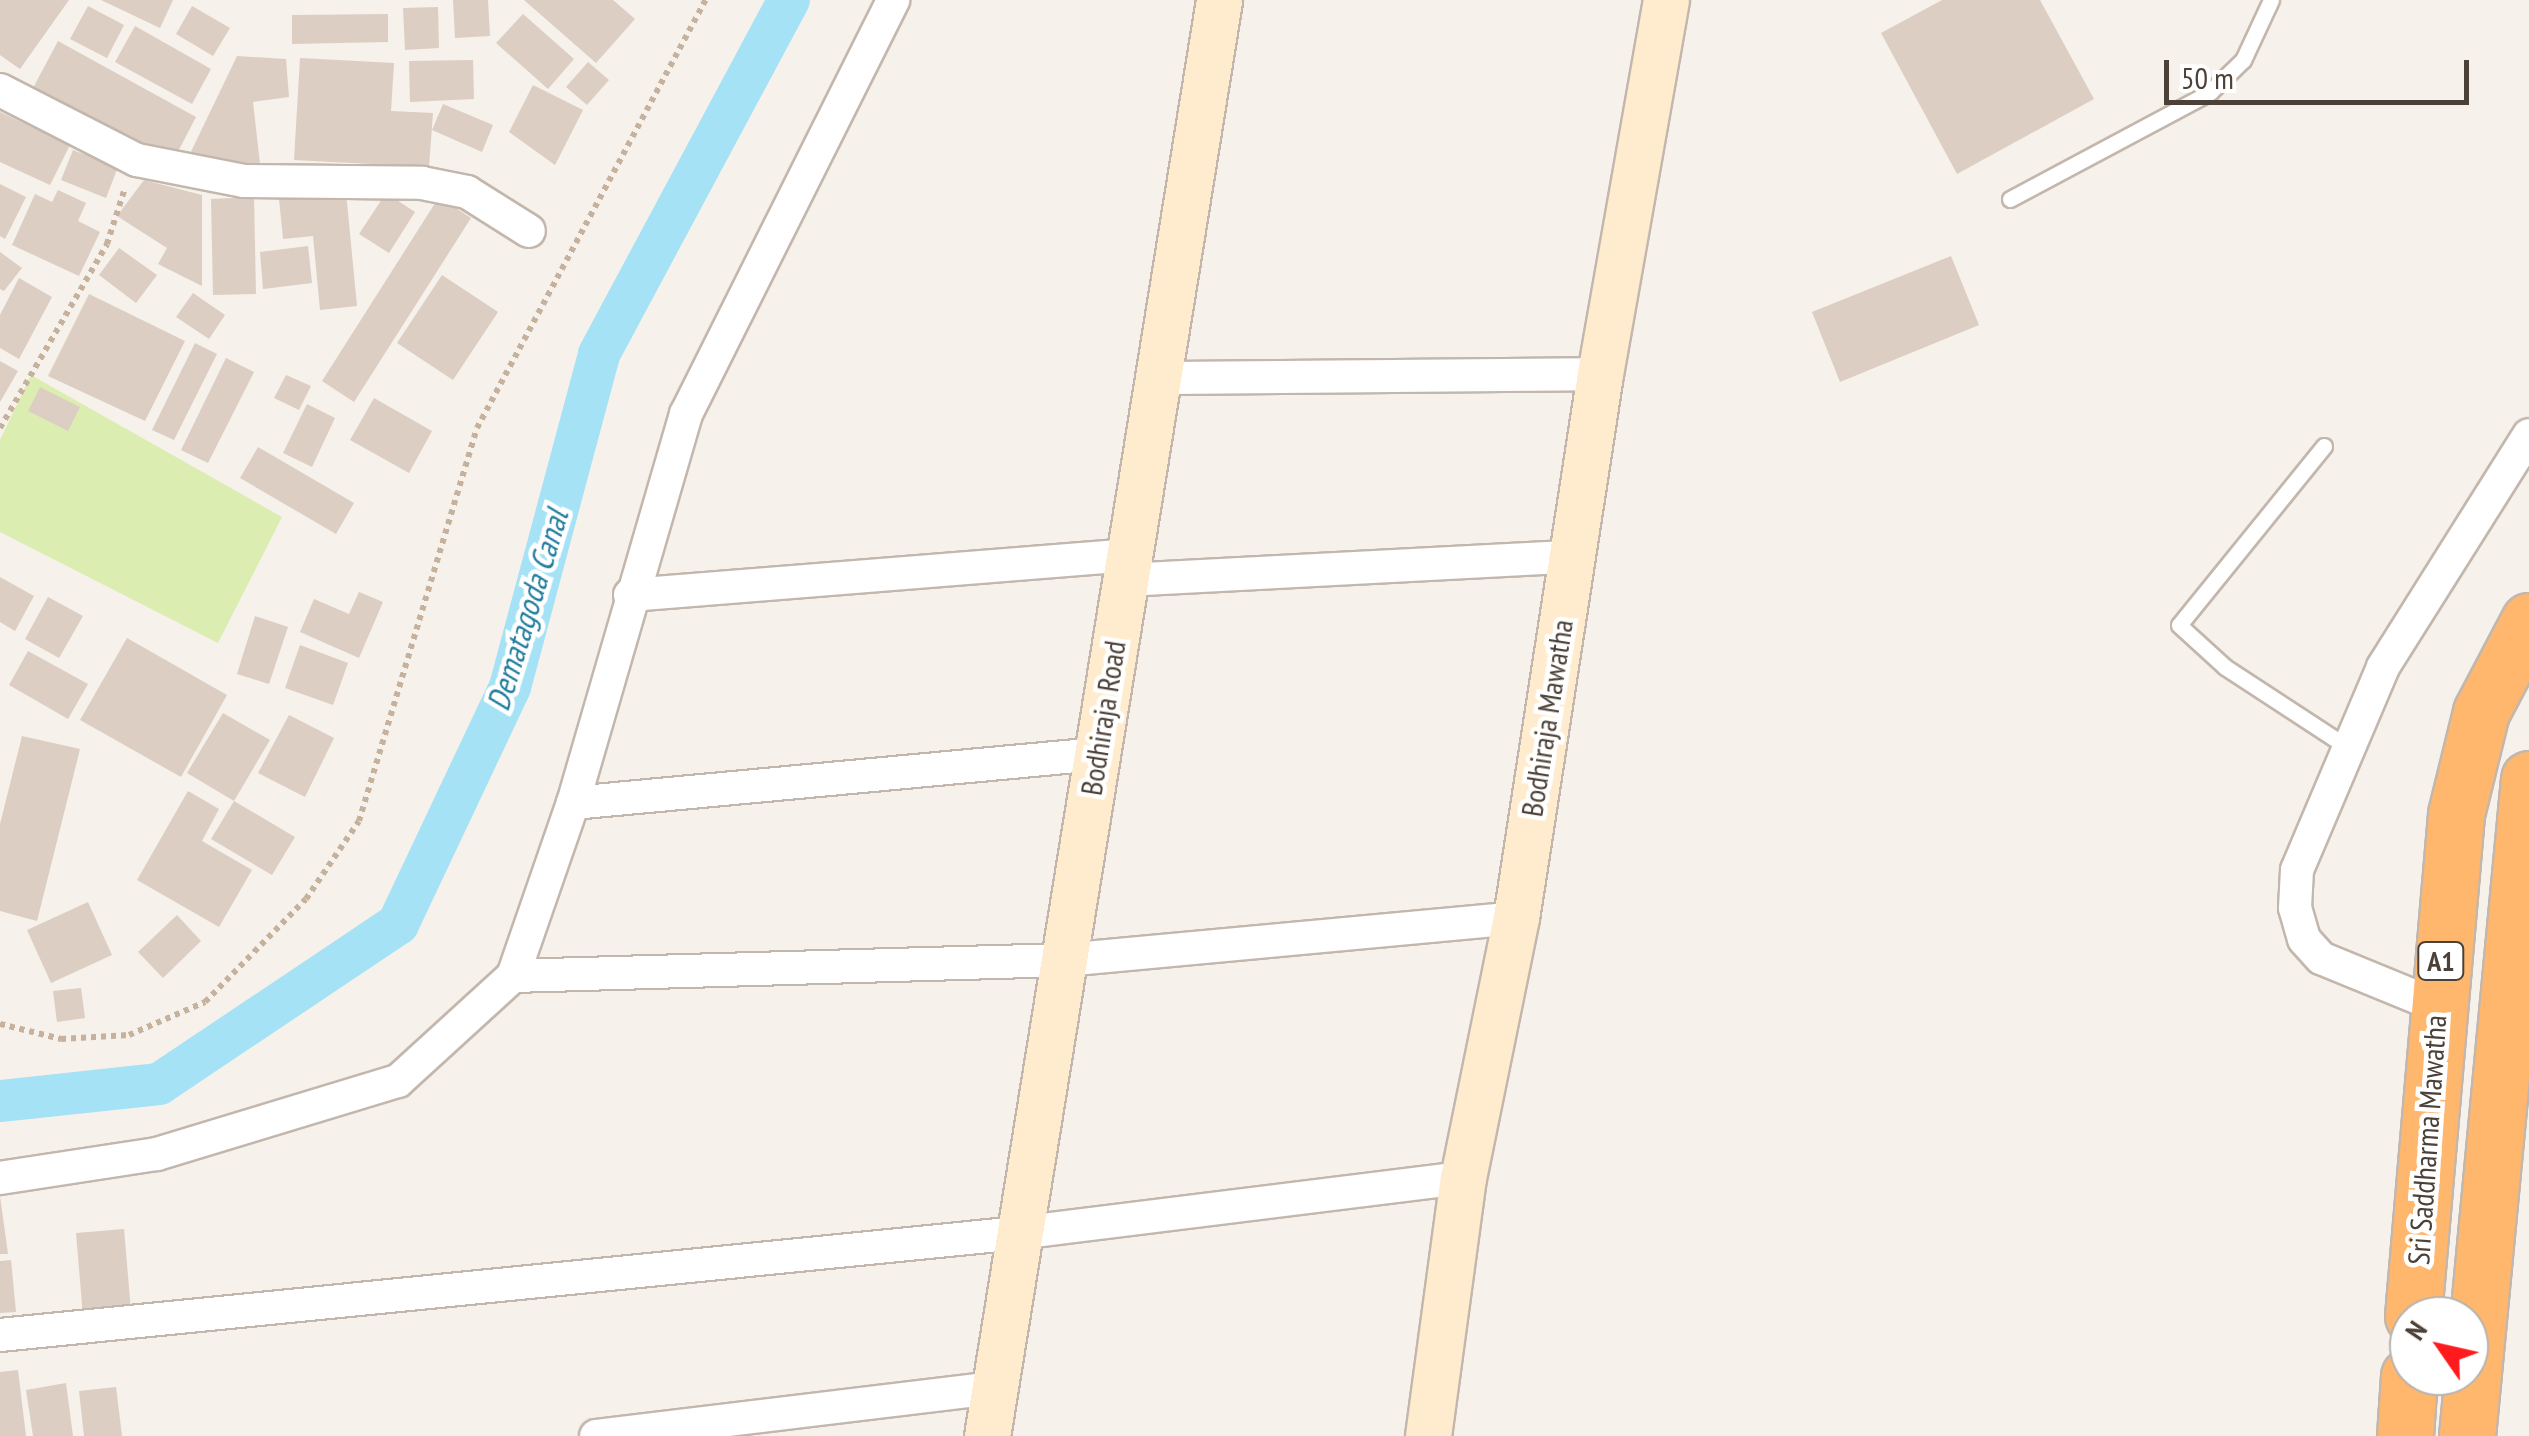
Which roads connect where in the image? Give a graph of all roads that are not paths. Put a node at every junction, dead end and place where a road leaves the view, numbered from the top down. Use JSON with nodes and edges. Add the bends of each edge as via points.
{"nodes":[{"id":1,"x":893,"y":0,"type":"edge"},
{"id":2,"x":1219,"y":0,"type":"edge"},
{"id":3,"x":1666,"y":0,"type":"edge"},
{"id":4,"x":2271,"y":0,"type":"edge"},
{"id":5,"x":0,"y":90,"type":"edge"},
{"id":6,"x":2010,"y":199,"type":"dead end"},
{"id":7,"x":529,"y":231,"type":"dead end"},
{"id":8,"x":1600,"y":374,"type":"junction"},
{"id":9,"x":1158,"y":378,"type":"junction"},
{"id":10,"x":2529,"y":435,"type":"edge"},
{"id":11,"x":2324,"y":446,"type":"dead end"},
{"id":12,"x":1571,"y":557,"type":"junction"},
{"id":13,"x":1127,"y":568,"type":"junction"},
{"id":14,"x":630,"y":595,"type":"junction"},
{"id":15,"x":2529,"y":621,"type":"edge"},
{"id":16,"x":2349,"y":748,"type":"junction"},
{"id":17,"x":1097,"y":754,"type":"junction"},
{"id":18,"x":2529,"y":780,"type":"edge"},
{"id":19,"x":573,"y":803,"type":"junction"},
{"id":20,"x":1516,"y":918,"type":"junction"},
{"id":21,"x":1064,"y":960,"type":"junction"},
{"id":22,"x":513,"y":976,"type":"junction"},
{"id":23,"x":2438,"y":1006,"type":"junction"},
{"id":24,"x":0,"y":1178,"type":"edge"},
{"id":25,"x":1464,"y":1178,"type":"junction"},
{"id":26,"x":1020,"y":1232,"type":"junction"},
{"id":27,"x":2416,"y":1296,"type":"edge"},
{"id":28,"x":0,"y":1335,"type":"edge"},
{"id":29,"x":995,"y":1388,"type":"junction"},
{"id":30,"x":2408,"y":1396,"type":"edge"},
{"id":31,"x":596,"y":1436,"type":"edge"},
{"id":32,"x":987,"y":1436,"type":"edge"},
{"id":33,"x":1428,"y":1436,"type":"edge"},
{"id":34,"x":2405,"y":1436,"type":"edge"},
{"id":35,"x":2467,"y":1436,"type":"edge"}],
"edges":[{"from":1,"to":14,"type":"street","via":[[686,414]]},
{"from":2,"to":9,"type":"street","name":"Bodhiraja Road"},
{"from":3,"to":8,"type":"street","name":"Bodhiraja Mawatha"},
{"from":4,"to":6,"type":"lane","via":[[2243,60],[2210,92]]},
{"from":5,"to":7,"type":"street","via":[[136,160],[244,182],[422,183],[467,192]]},
{"from":8,"to":9,"type":"street"},
{"from":8,"to":12,"type":"street","name":"Bodhiraja Mawatha"},
{"from":9,"to":13,"type":"street","name":"Bodhiraja Road"},
{"from":10,"to":16,"type":"street","via":[[2383,668]]},
{"from":11,"to":16,"type":"lane","via":[[2179,625],[2226,668]]},
{"from":12,"to":13,"type":"street"},
{"from":12,"to":20,"type":"street","name":"Bodhiraja Mawatha"},
{"from":13,"to":14,"type":"street"},
{"from":13,"to":17,"type":"street","name":"Bodhiraja Road"},
{"from":14,"to":19,"type":"street"},
{"from":15,"to":23,"type":"highway","name":"Sri Saddharma Mawatha","number":"A1","via":[[2493,685],[2463,776]]},
{"from":16,"to":23,"type":"street","via":[[2297,870],[2295,908],[2304,939],[2321,958]]},
{"from":17,"to":19,"type":"street"},
{"from":17,"to":21,"type":"street","name":"Bodhiraja Road"},
{"from":18,"to":35,"type":"highway","name":"Sri Saddharma Mawatha","number":"A1"},
{"from":19,"to":22,"type":"street"},
{"from":20,"to":21,"type":"street"},
{"from":20,"to":25,"type":"street","name":"Bodhiraja Mawatha"},
{"from":21,"to":22,"type":"street"},
{"from":21,"to":26,"type":"street","name":"Bodhiraja Road"},
{"from":22,"to":24,"type":"street","via":[[398,1081],[158,1154]]},
{"from":23,"to":27,"type":"highway","name":"Sri Saddharma Mawatha","number":"A1"},
{"from":25,"to":26,"type":"street"},
{"from":25,"to":33,"type":"street","name":"Bodhiraja Mawatha"},
{"from":26,"to":28,"type":"street"},
{"from":26,"to":29,"type":"street","name":"Bodhiraja Road"},
{"from":29,"to":31,"type":"street"},
{"from":29,"to":32,"type":"street","name":"Bodhiraja Road"},
{"from":30,"to":34,"type":"highway"}]}
